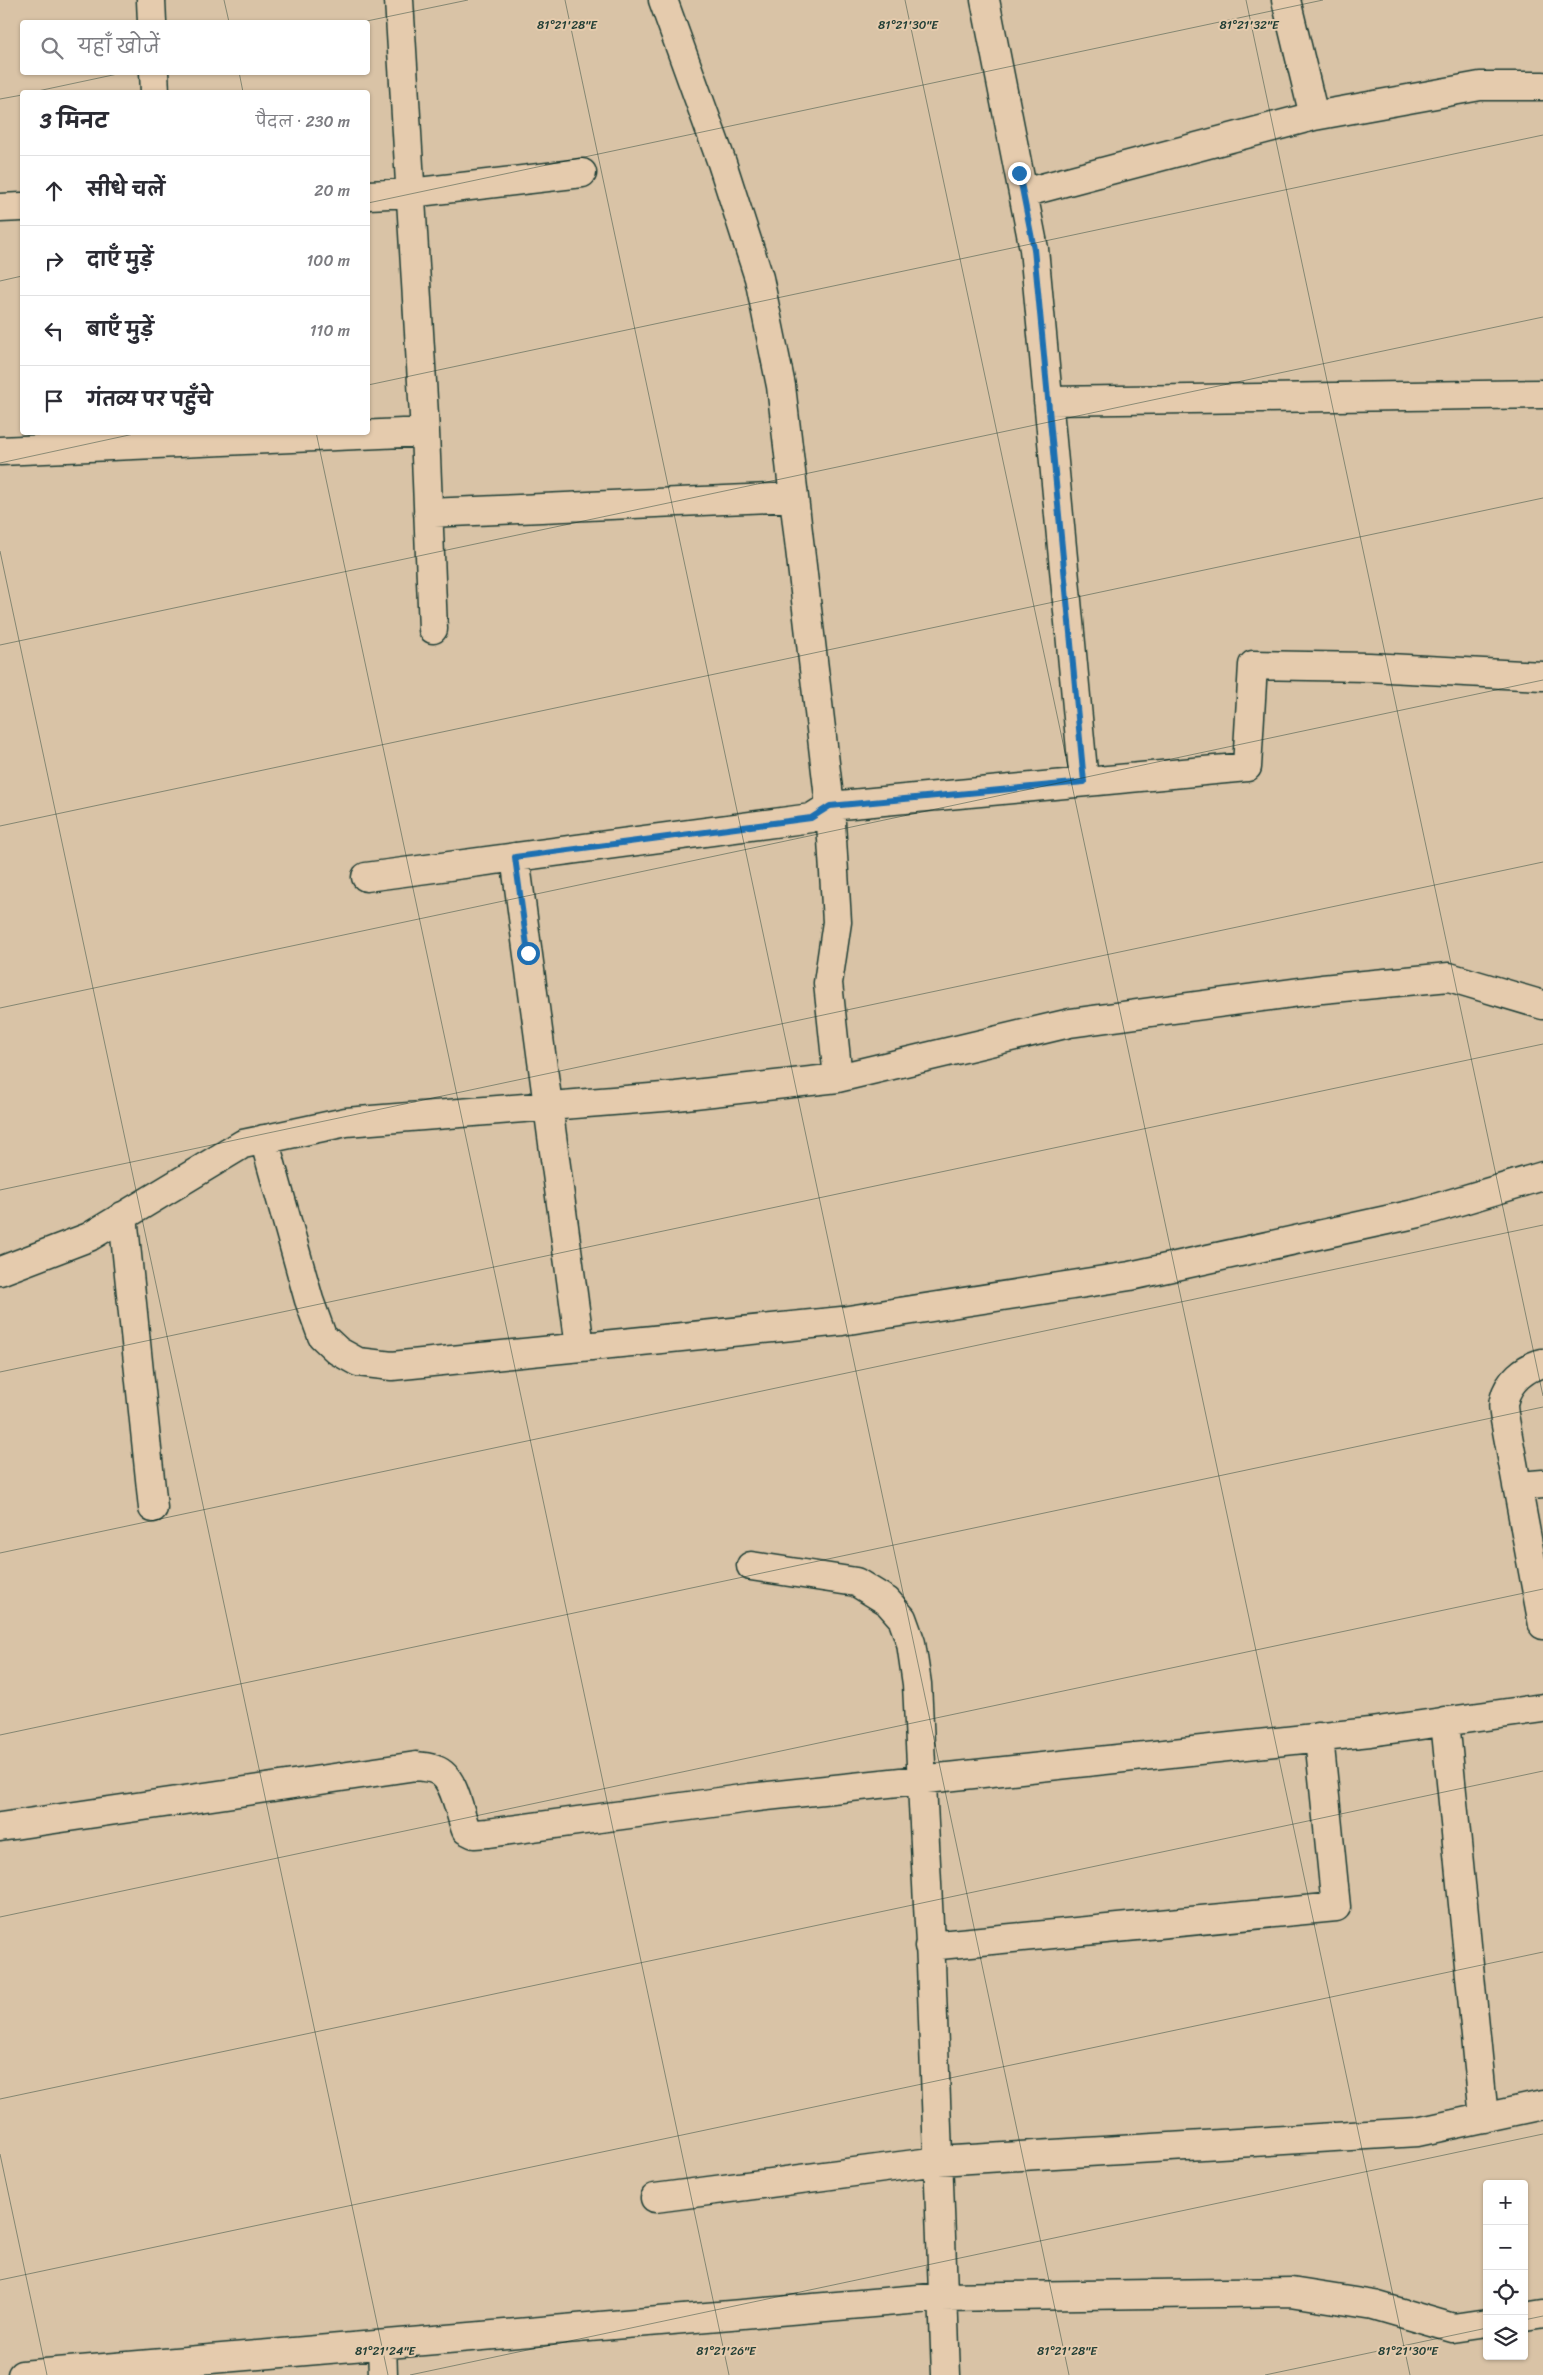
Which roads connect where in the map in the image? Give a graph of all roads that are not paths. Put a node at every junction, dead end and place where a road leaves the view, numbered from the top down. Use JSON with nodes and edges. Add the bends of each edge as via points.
{"nodes":[{"id":1,"x":151,"y":0,"type":"edge"},
{"id":2,"x":399,"y":0,"type":"edge"},
{"id":3,"x":662,"y":0,"type":"edge"},
{"id":4,"x":985,"y":0,"type":"edge"},
{"id":5,"x":1286,"y":0,"type":"edge"},
{"id":6,"x":152,"y":20,"type":"edge"},
{"id":7,"x":154,"y":75,"type":"edge"},
{"id":8,"x":1543,"y":86,"type":"edge"},
{"id":9,"x":155,"y":90,"type":"edge"},
{"id":10,"x":1314,"y":116,"type":"junction"},
{"id":11,"x":582,"y":173,"type":"dead end"},
{"id":12,"x":410,"y":193,"type":"junction"},
{"id":13,"x":1023,"y":193,"type":"junction"},
{"id":14,"x":370,"y":195,"type":"edge"},
{"id":15,"x":20,"y":207,"type":"edge"},
{"id":16,"x":0,"y":208,"type":"edge"},
{"id":17,"x":1543,"y":394,"type":"edge"},
{"id":18,"x":1048,"y":401,"type":"junction"},
{"id":19,"x":425,"y":432,"type":"junction"},
{"id":20,"x":370,"y":433,"type":"edge"},
{"id":21,"x":300,"y":435,"type":"edge"},
{"id":22,"x":175,"y":438,"type":"edge"},
{"id":23,"x":0,"y":451,"type":"edge"},
{"id":24,"x":794,"y":497,"type":"junction"},
{"id":25,"x":428,"y":513,"type":"junction"},
{"id":26,"x":433,"y":629,"type":"dead end"},
{"id":27,"x":1543,"y":676,"type":"edge"},
{"id":28,"x":1084,"y":782,"type":"junction"},
{"id":29,"x":830,"y":806,"type":"junction"},
{"id":30,"x":515,"y":857,"type":"junction"},
{"id":31,"x":366,"y":877,"type":"dead end"},
{"id":32,"x":1542,"y":1003,"type":"edge"},
{"id":33,"x":838,"y":1078,"type":"junction"},
{"id":34,"x":550,"y":1106,"type":"junction"},
{"id":35,"x":264,"y":1139,"type":"junction"},
{"id":36,"x":1543,"y":1176,"type":"edge"},
{"id":37,"x":123,"y":1216,"type":"junction"},
{"id":38,"x":0,"y":1271,"type":"edge"},
{"id":39,"x":580,"y":1347,"type":"junction"},
{"id":40,"x":1543,"y":1363,"type":"edge"},
{"id":41,"x":1530,"y":1485,"type":"edge"},
{"id":42,"x":153,"y":1508,"type":"dead end"},
{"id":43,"x":751,"y":1566,"type":"dead end"},
{"id":44,"x":1543,"y":1625,"type":"edge"},
{"id":45,"x":1543,"y":1708,"type":"edge"},
{"id":46,"x":1445,"y":1721,"type":"junction"},
{"id":47,"x":1319,"y":1737,"type":"junction"},
{"id":48,"x":921,"y":1779,"type":"junction"},
{"id":49,"x":0,"y":1827,"type":"edge"},
{"id":50,"x":929,"y":1946,"type":"junction"},
{"id":51,"x":1543,"y":2105,"type":"edge"},
{"id":52,"x":1484,"y":2118,"type":"junction"},
{"id":53,"x":938,"y":2161,"type":"junction"},
{"id":54,"x":655,"y":2198,"type":"dead end"},
{"id":55,"x":943,"y":2297,"type":"junction"},
{"id":56,"x":1543,"y":2315,"type":"edge"},
{"id":57,"x":1528,"y":2317,"type":"edge"},
{"id":58,"x":1483,"y":2324,"type":"edge"},
{"id":59,"x":382,"y":2345,"type":"junction"},
{"id":60,"x":22,"y":2375,"type":"edge"},
{"id":61,"x":382,"y":2375,"type":"edge"},
{"id":62,"x":946,"y":2375,"type":"edge"}],
"edges":[{"from":1,"to":6,"type":"street"},
{"from":2,"to":12,"type":"street"},
{"from":3,"to":24,"type":"street","via":[[722,163],[759,278],[780,386]]},
{"from":4,"to":13,"type":"street"},
{"from":5,"to":10,"type":"street"},
{"from":7,"to":9,"type":"street"},
{"from":8,"to":10,"type":"street","via":[[1480,86]]},
{"from":10,"to":13,"type":"street"},
{"from":11,"to":12,"type":"street"},
{"from":12,"to":14,"type":"street"},
{"from":12,"to":19,"type":"street"},
{"from":13,"to":18,"type":"street","via":[[1034,249]]},
{"from":15,"to":16,"type":"street"},
{"from":17,"to":18,"type":"street"},
{"from":18,"to":28,"type":"street"},
{"from":19,"to":20,"type":"street"},
{"from":19,"to":25,"type":"street"},
{"from":21,"to":22,"type":"street"},
{"from":22,"to":23,"type":"street"},
{"from":24,"to":25,"type":"street"},
{"from":24,"to":29,"type":"street"},
{"from":25,"to":26,"type":"street"},
{"from":27,"to":28,"type":"street","via":[[1253,664],[1247,767]]},
{"from":28,"to":29,"type":"street"},
{"from":29,"to":30,"type":"street","via":[[811,818]]},
{"from":29,"to":33,"type":"street","via":[[837,922],[828,983]]},
{"from":30,"to":31,"type":"street"},
{"from":30,"to":34,"type":"street"},
{"from":32,"to":33,"type":"street","via":[[1449,978],[1322,989],[1070,1023]]},
{"from":33,"to":34,"type":"street"},
{"from":34,"to":35,"type":"street","via":[[346,1122]]},
{"from":34,"to":39,"type":"street"},
{"from":35,"to":37,"type":"street","via":[[243,1144]]},
{"from":35,"to":39,"type":"street","via":[[315,1318],[322,1336],[338,1351],[358,1362],[392,1366]]},
{"from":36,"to":39,"type":"street","via":[[1420,1213],[1130,1276],[842,1320]]},
{"from":37,"to":38,"type":"street","via":[[89,1236]]},
{"from":37,"to":42,"type":"street"},
{"from":40,"to":41,"type":"street","via":[[1518,1376],[1503,1402]]},
{"from":41,"to":44,"type":"street"},
{"from":43,"to":48,"type":"street","via":[[856,1582],[887,1601],[902,1618],[911,1643],[917,1684]]},
{"from":45,"to":46,"type":"street"},
{"from":46,"to":47,"type":"street"},
{"from":46,"to":52,"type":"street"},
{"from":47,"to":48,"type":"street"},
{"from":47,"to":50,"type":"street","via":[[1336,1907]]},
{"from":48,"to":49,"type":"street","via":[[474,1834],[466,1830],[444,1775],[435,1769],[416,1766]]},
{"from":48,"to":50,"type":"street"},
{"from":50,"to":53,"type":"street"},
{"from":51,"to":52,"type":"street"},
{"from":52,"to":53,"type":"street","via":[[1417,2132]]},
{"from":53,"to":54,"type":"street"},
{"from":53,"to":55,"type":"street"},
{"from":55,"to":58,"type":"street","via":[[1291,2292],[1374,2305],[1453,2328]]},
{"from":55,"to":59,"type":"street"},
{"from":55,"to":62,"type":"street"},
{"from":56,"to":57,"type":"street"},
{"from":59,"to":60,"type":"street"},
{"from":59,"to":61,"type":"street"}]}
